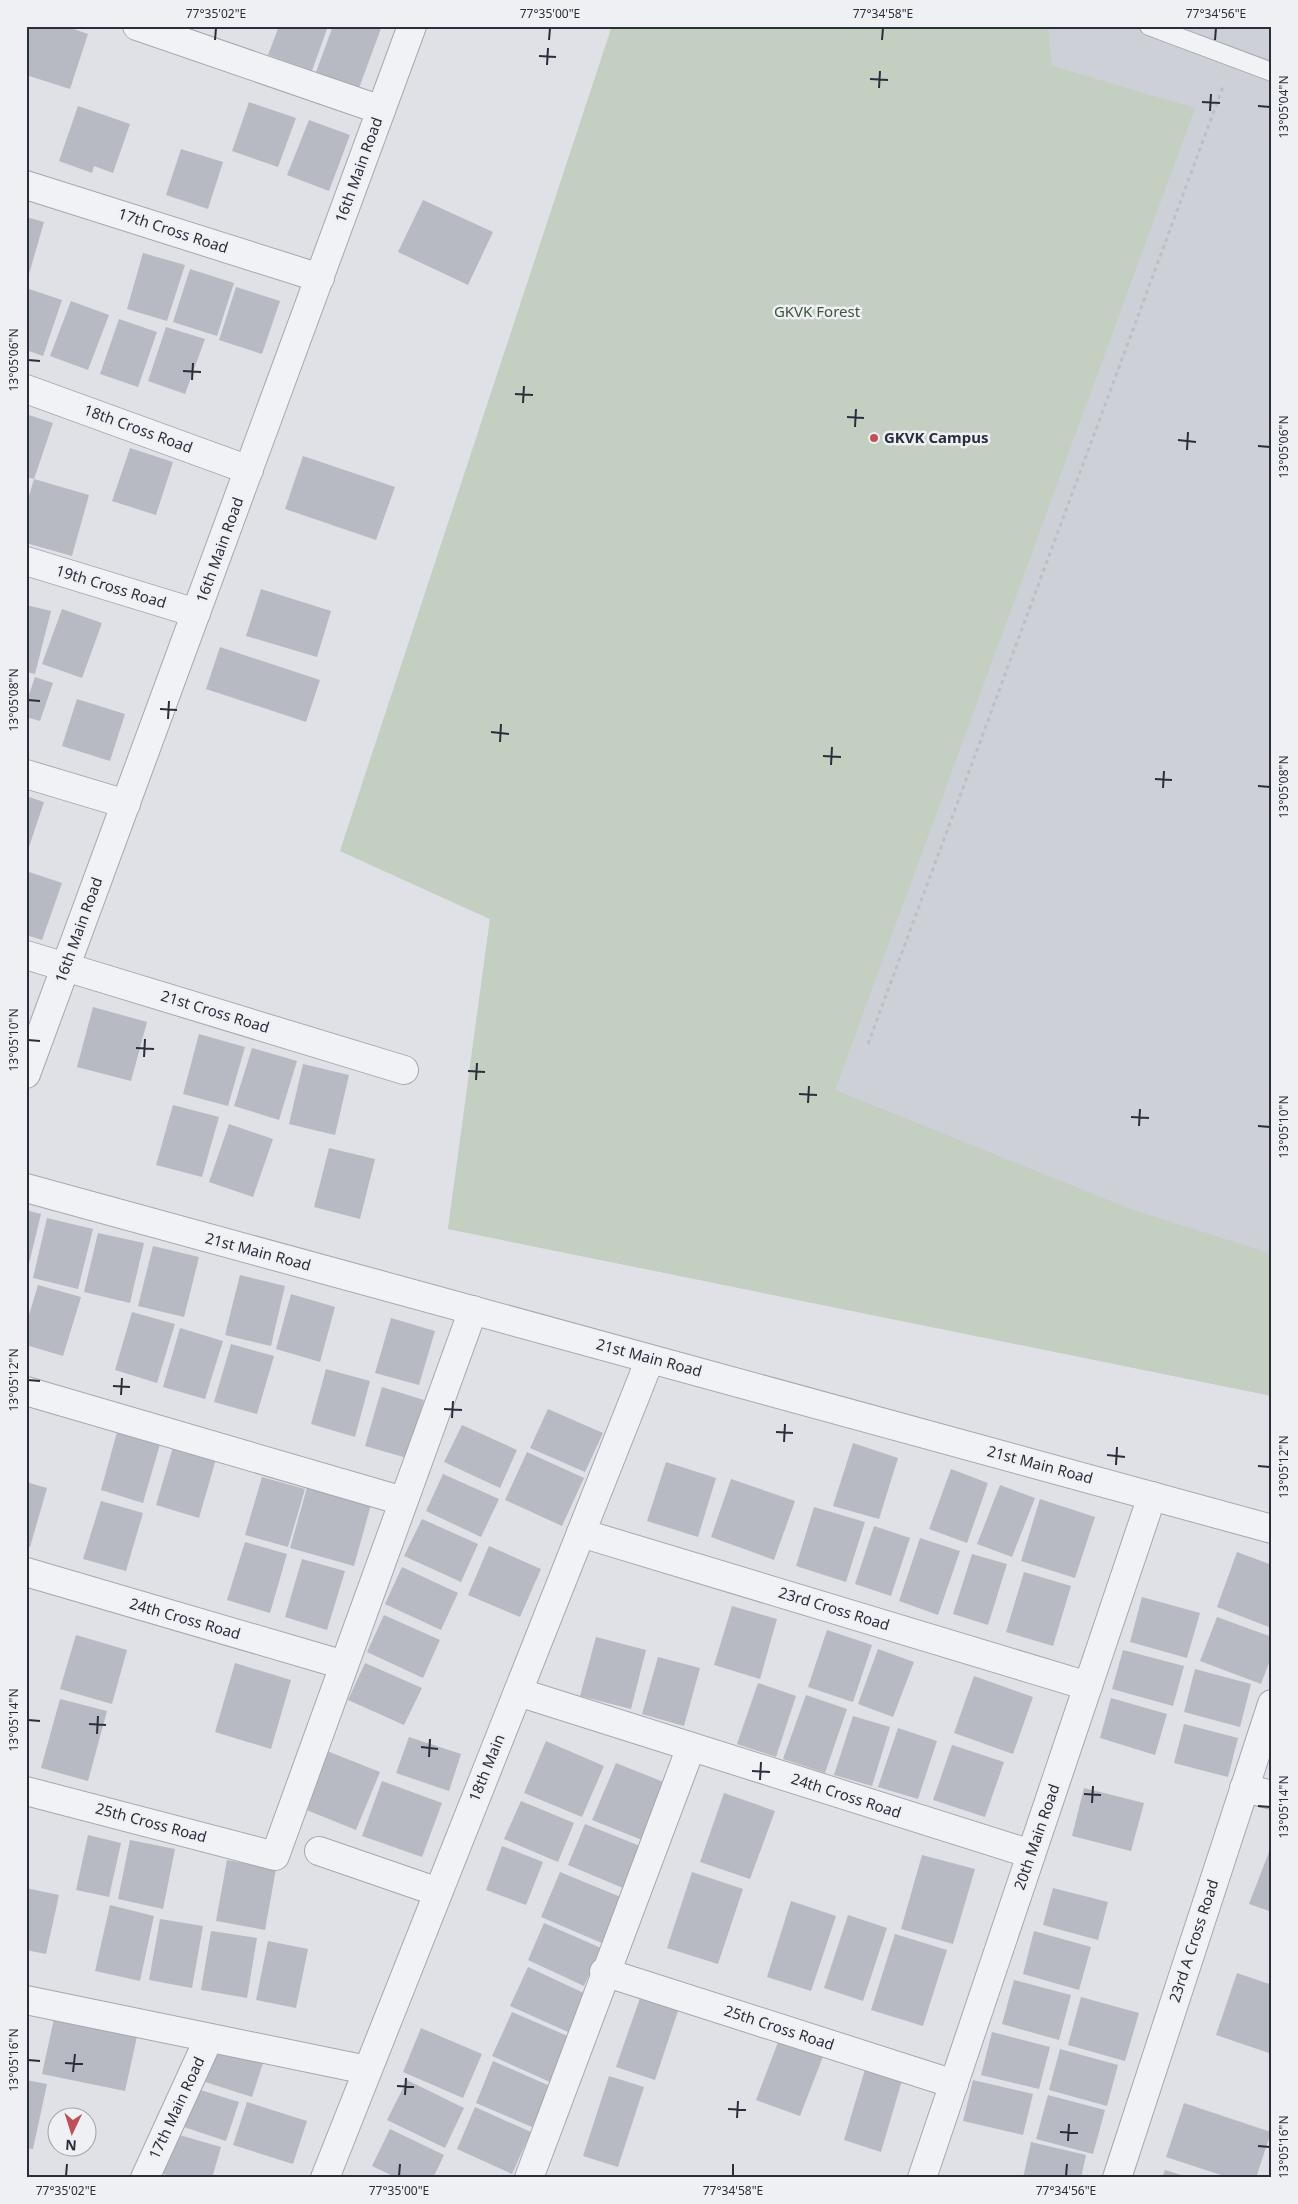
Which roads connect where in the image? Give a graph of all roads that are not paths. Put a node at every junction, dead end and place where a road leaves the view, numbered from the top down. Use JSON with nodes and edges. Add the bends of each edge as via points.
{"nodes":[{"id":1,"x":137,"y":26,"type":"edge"},
{"id":2,"x":412,"y":26,"type":"edge"},
{"id":3,"x":1148,"y":26,"type":"edge"},
{"id":4,"x":1272,"y":72,"type":"edge"},
{"id":5,"x":381,"y":110,"type":"junction"},
{"id":6,"x":26,"y":185,"type":"edge"},
{"id":7,"x":320,"y":278,"type":"junction"},
{"id":8,"x":26,"y":389,"type":"edge"},
{"id":9,"x":250,"y":470,"type":"junction"},
{"id":10,"x":26,"y":561,"type":"edge"},
{"id":11,"x":196,"y":614,"type":"junction"},
{"id":12,"x":26,"y":774,"type":"edge"},
{"id":13,"x":126,"y":804,"type":"junction"},
{"id":14,"x":26,"y":955,"type":"edge"},
{"id":15,"x":66,"y":967,"type":"junction"},
{"id":16,"x":404,"y":1070,"type":"dead end"},
{"id":17,"x":26,"y":1074,"type":"edge"},
{"id":18,"x":26,"y":1188,"type":"edge"},
{"id":19,"x":473,"y":1310,"type":"junction"},
{"id":20,"x":650,"y":1359,"type":"junction"},
{"id":21,"x":26,"y":1391,"type":"edge"},
{"id":22,"x":1152,"y":1496,"type":"junction"},
{"id":23,"x":404,"y":1501,"type":"junction"},
{"id":24,"x":1272,"y":1529,"type":"edge"},
{"id":25,"x":581,"y":1533,"type":"junction"},
{"id":26,"x":26,"y":1572,"type":"edge"},
{"id":27,"x":344,"y":1665,"type":"junction"},
{"id":28,"x":1088,"y":1686,"type":"junction"},
{"id":29,"x":518,"y":1692,"type":"junction"},
{"id":30,"x":1272,"y":1704,"type":"edge"},
{"id":31,"x":691,"y":1747,"type":"junction"},
{"id":32,"x":1244,"y":1788,"type":"junction"},
{"id":33,"x":26,"y":1791,"type":"edge"},
{"id":34,"x":1272,"y":1795,"type":"edge"},
{"id":35,"x":319,"y":1851,"type":"dead end"},
{"id":36,"x":1031,"y":1854,"type":"junction"},
{"id":37,"x":438,"y":1892,"type":"junction"},
{"id":38,"x":604,"y":1972,"type":"junction"},
{"id":39,"x":26,"y":2000,"type":"edge"},
{"id":40,"x":209,"y":2038,"type":"junction"},
{"id":41,"x":367,"y":2070,"type":"junction"},
{"id":42,"x":954,"y":2084,"type":"junction"},
{"id":43,"x":536,"y":2176,"type":"edge"},
{"id":44,"x":145,"y":2178,"type":"edge"},
{"id":45,"x":325,"y":2178,"type":"edge"},
{"id":46,"x":922,"y":2178,"type":"edge"},
{"id":47,"x":1117,"y":2178,"type":"edge"}],
"edges":[{"from":1,"to":5,"type":"street"},
{"from":2,"to":5,"type":"street","name":"16th Main Road"},
{"from":3,"to":4,"type":"lane"},
{"from":5,"to":7,"type":"street","name":"16th Main Road"},
{"from":6,"to":7,"type":"street","name":"17th Cross Road"},
{"from":7,"to":9,"type":"street","name":"16th Main Road"},
{"from":8,"to":9,"type":"street","name":"18th Cross Road"},
{"from":9,"to":11,"type":"street","name":"16th Main Road"},
{"from":10,"to":11,"type":"street","name":"19th Cross Road"},
{"from":11,"to":13,"type":"street","name":"16th Main Road"},
{"from":12,"to":13,"type":"street"},
{"from":13,"to":15,"type":"street","name":"16th Main Road"},
{"from":14,"to":15,"type":"street","name":"21st Cross Road"},
{"from":15,"to":16,"type":"street","name":"21st Cross Road"},
{"from":15,"to":17,"type":"street","name":"16th Main Road"},
{"from":18,"to":19,"type":"street","name":"21st Main Road"},
{"from":19,"to":20,"type":"street","name":"21st Main Road"},
{"from":19,"to":23,"type":"street"},
{"from":20,"to":22,"type":"street","name":"21st Main Road"},
{"from":20,"to":25,"type":"street","name":"18th Main"},
{"from":21,"to":23,"type":"street"},
{"from":22,"to":24,"type":"street","name":"21st Main Road"},
{"from":22,"to":28,"type":"street","name":"20th Main Road"},
{"from":23,"to":27,"type":"street"},
{"from":25,"to":28,"type":"street","name":"23rd Cross Road"},
{"from":25,"to":29,"type":"street","name":"18th Main"},
{"from":26,"to":27,"type":"street","name":"24th Cross Road"},
{"from":27,"to":33,"type":"street","name":"25th Cross Road","via":[[275,1856]]},
{"from":28,"to":36,"type":"street","name":"20th Main Road"},
{"from":29,"to":31,"type":"street","name":"24th Cross Road"},
{"from":29,"to":37,"type":"street","name":"18th Main"},
{"from":30,"to":32,"type":"street","name":"23rd A Cross Road"},
{"from":31,"to":36,"type":"street","name":"24th Cross Road"},
{"from":31,"to":38,"type":"street"},
{"from":32,"to":34,"type":"street"},
{"from":32,"to":47,"type":"street","name":"23rd A Cross Road"},
{"from":35,"to":37,"type":"street"},
{"from":36,"to":42,"type":"street","name":"20th Main Road"},
{"from":37,"to":41,"type":"street","name":"18th Main"},
{"from":38,"to":42,"type":"street","name":"25th Cross Road"},
{"from":38,"to":43,"type":"street"},
{"from":39,"to":40,"type":"street"},
{"from":40,"to":41,"type":"street"},
{"from":40,"to":44,"type":"street","name":"17th Main Road"},
{"from":41,"to":45,"type":"street","name":"18th Main"},
{"from":42,"to":46,"type":"street","name":"20th Main Road"}]}
